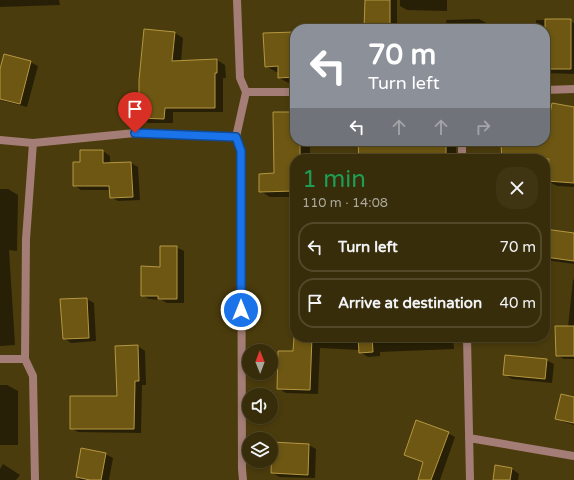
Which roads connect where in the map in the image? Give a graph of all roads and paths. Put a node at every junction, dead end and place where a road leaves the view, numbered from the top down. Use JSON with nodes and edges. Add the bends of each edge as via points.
{"nodes":[{"id":1,"x":237,"y":0,"type":"edge"},
{"id":2,"x":574,"y":89,"type":"edge"},
{"id":3,"x":550,"y":90,"type":"edge"},
{"id":4,"x":246,"y":92,"type":"junction"},
{"id":5,"x":290,"y":92,"type":"edge"},
{"id":6,"x":236,"y":137,"type":"junction"},
{"id":7,"x":0,"y":140,"type":"edge"},
{"id":8,"x":33,"y":142,"type":"junction"},
{"id":9,"x":467,"y":342,"type":"edge"},
{"id":10,"x":0,"y":359,"type":"edge"},
{"id":11,"x":25,"y":359,"type":"junction"},
{"id":12,"x":469,"y":438,"type":"junction"},
{"id":13,"x":574,"y":456,"type":"edge"},
{"id":14,"x":35,"y":480,"type":"edge"},
{"id":15,"x":243,"y":480,"type":"edge"},
{"id":16,"x":470,"y":480,"type":"edge"}],
"edges":[{"from":1,"to":4,"type":"street","via":[[240,78]]},
{"from":2,"to":3,"type":"street"},
{"from":4,"to":5,"type":"street"},
{"from":4,"to":6,"type":"street"},
{"from":6,"to":8,"type":"street","via":[[135,133]]},
{"from":6,"to":15,"type":"street","via":[[241,151]]},
{"from":7,"to":8,"type":"street"},
{"from":8,"to":11,"type":"street","via":[[26,240]]},
{"from":9,"to":12,"type":"street"},
{"from":10,"to":11,"type":"street"},
{"from":11,"to":14,"type":"street","via":[[33,376]]},
{"from":12,"to":13,"type":"street"},
{"from":12,"to":16,"type":"street"}]}
